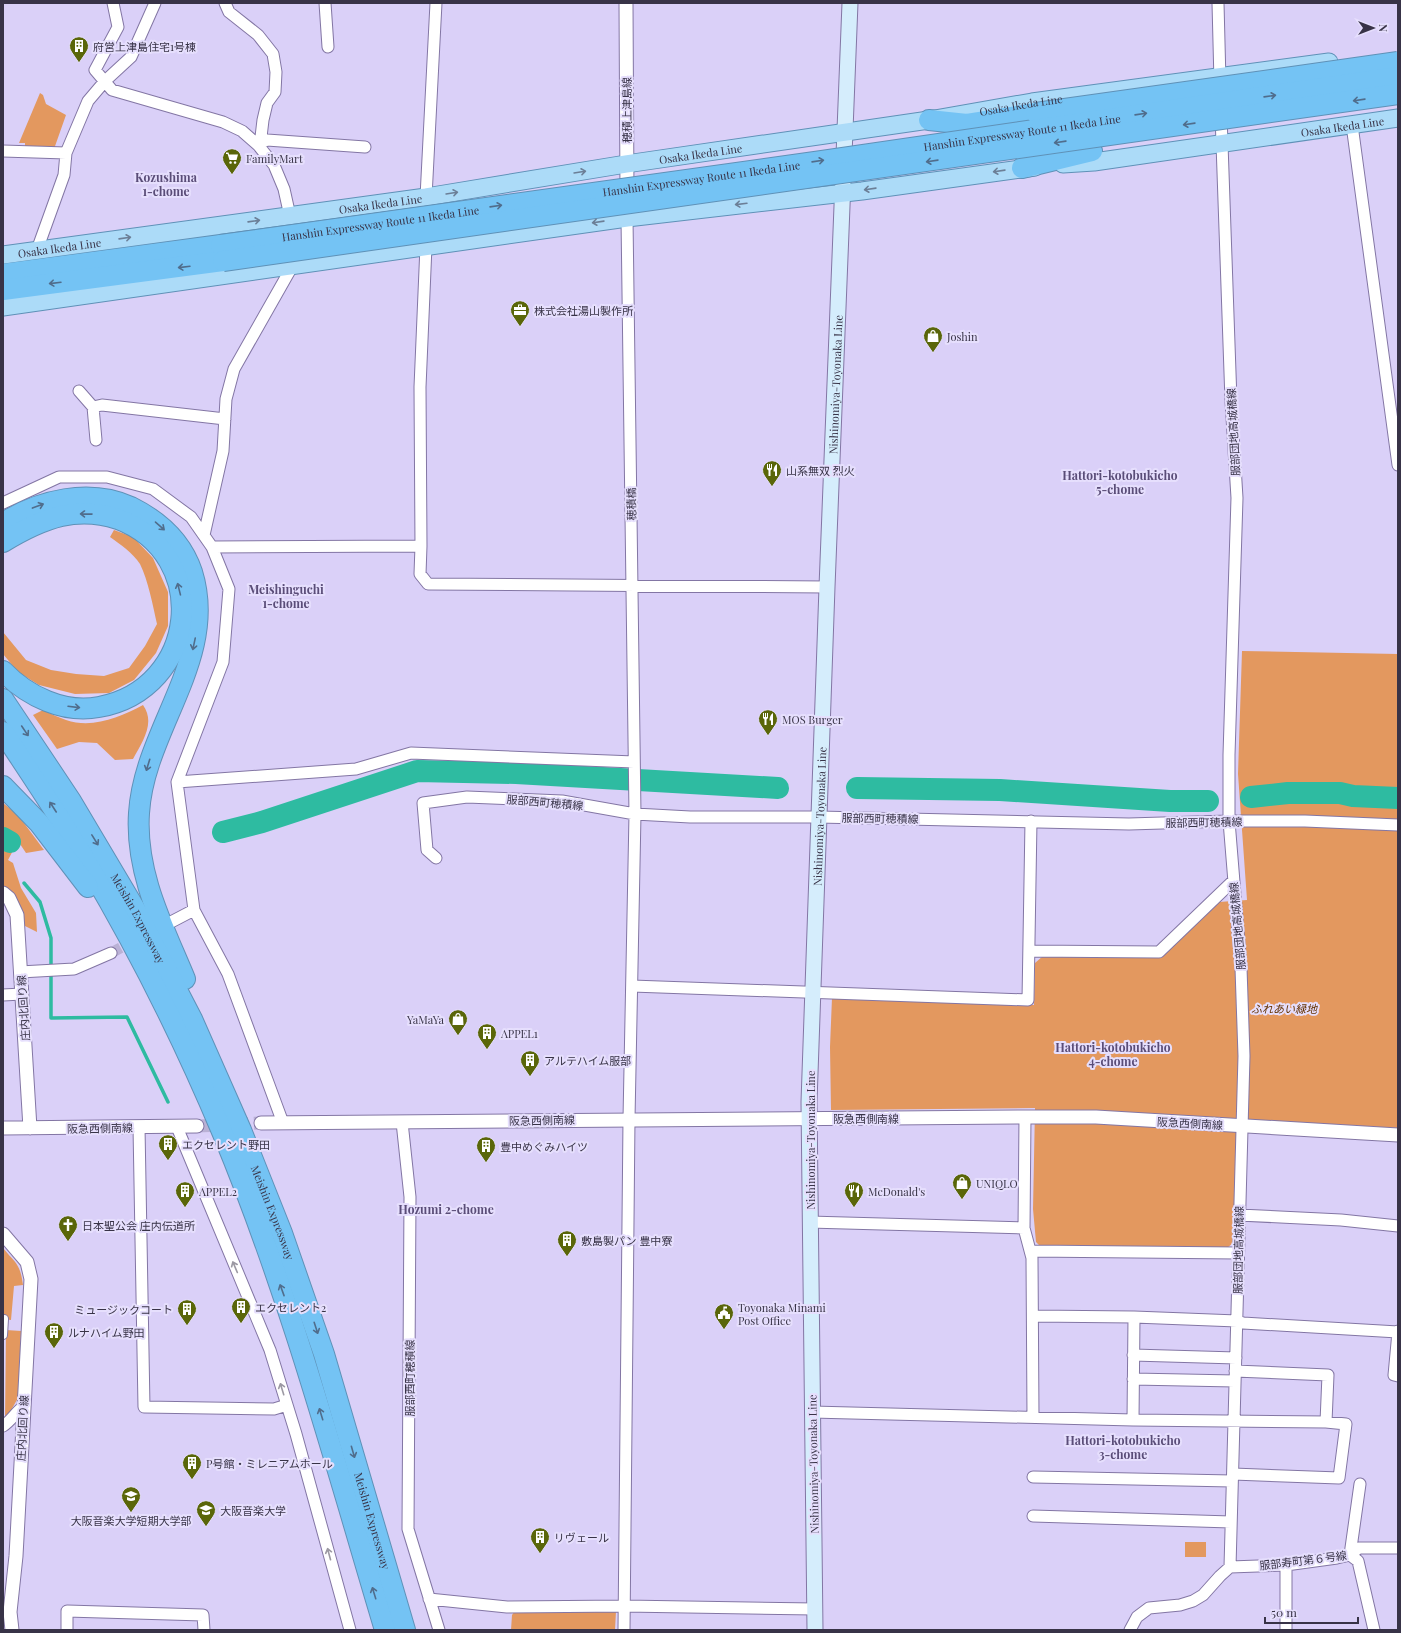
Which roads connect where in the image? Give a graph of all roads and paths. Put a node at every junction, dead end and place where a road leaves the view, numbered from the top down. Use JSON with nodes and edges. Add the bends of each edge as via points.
{"nodes":[{"id":1,"x":113,"y":3,"type":"edge"},
{"id":2,"x":154,"y":3,"type":"edge"},
{"id":3,"x":225,"y":3,"type":"edge"},
{"id":4,"x":325,"y":3,"type":"edge"},
{"id":5,"x":436,"y":3,"type":"edge"},
{"id":6,"x":626,"y":3,"type":"edge"},
{"id":7,"x":850,"y":3,"type":"edge"},
{"id":8,"x":1218,"y":3,"type":"edge"},
{"id":9,"x":328,"y":47,"type":"dead end"},
{"id":10,"x":1398,"y":52,"type":"edge"},
{"id":11,"x":1398,"y":62,"type":"edge"},
{"id":12,"x":1220,"y":76,"type":"junction"},
{"id":13,"x":1398,"y":77,"type":"edge"},
{"id":14,"x":105,"y":81,"type":"junction"},
{"id":15,"x":1398,"y":94,"type":"edge"},
{"id":16,"x":1398,"y":108,"type":"edge"},
{"id":17,"x":1398,"y":118,"type":"edge"},
{"id":18,"x":929,"y":120,"type":"junction"},
{"id":19,"x":1352,"y":125,"type":"junction"},
{"id":20,"x":845,"y":132,"type":"junction"},
{"id":21,"x":1222,"y":144,"type":"junction"},
{"id":22,"x":258,"y":145,"type":"junction"},
{"id":23,"x":365,"y":147,"type":"dead end"},
{"id":24,"x":3,"y":151,"type":"edge"},
{"id":25,"x":66,"y":153,"type":"junction"},
{"id":26,"x":626,"y":164,"type":"junction"},
{"id":27,"x":1022,"y":168,"type":"junction"},
{"id":28,"x":843,"y":192,"type":"junction"},
{"id":29,"x":426,"y":197,"type":"junction"},
{"id":30,"x":290,"y":216,"type":"junction"},
{"id":31,"x":627,"y":218,"type":"junction"},
{"id":32,"x":426,"y":246,"type":"junction"},
{"id":33,"x":37,"y":250,"type":"junction"},
{"id":34,"x":222,"y":253,"type":"junction"},
{"id":35,"x":3,"y":255,"type":"edge"},
{"id":36,"x":293,"y":265,"type":"junction"},
{"id":37,"x":3,"y":274,"type":"edge"},
{"id":38,"x":3,"y":290,"type":"edge"},
{"id":39,"x":3,"y":307,"type":"edge"},
{"id":40,"x":79,"y":391,"type":"dead end"},
{"id":41,"x":93,"y":407,"type":"junction"},
{"id":42,"x":225,"y":419,"type":"junction"},
{"id":43,"x":96,"y":440,"type":"dead end"},
{"id":44,"x":1398,"y":465,"type":"edge"},
{"id":45,"x":3,"y":503,"type":"edge"},
{"id":46,"x":3,"y":523,"type":"edge"},
{"id":47,"x":204,"y":535,"type":"junction"},
{"id":48,"x":3,"y":542,"type":"edge"},
{"id":49,"x":421,"y":546,"type":"junction"},
{"id":50,"x":212,"y":547,"type":"junction"},
{"id":51,"x":632,"y":586,"type":"junction"},
{"id":52,"x":827,"y":587,"type":"junction"},
{"id":53,"x":3,"y":671,"type":"edge"},
{"id":54,"x":3,"y":699,"type":"edge"},
{"id":55,"x":3,"y":732,"type":"edge"},
{"id":56,"x":634,"y":766,"type":"junction"},
{"id":57,"x":177,"y":782,"type":"junction"},
{"id":58,"x":3,"y":786,"type":"edge"},
{"id":59,"x":635,"y":814,"type":"junction"},
{"id":60,"x":818,"y":817,"type":"junction"},
{"id":61,"x":1031,"y":821,"type":"junction"},
{"id":62,"x":1229,"y":821,"type":"junction"},
{"id":63,"x":1398,"y":825,"type":"edge"},
{"id":64,"x":436,"y":858,"type":"dead end"},
{"id":65,"x":1233,"y":881,"type":"junction"},
{"id":66,"x":3,"y":893,"type":"edge"},
{"id":67,"x":194,"y":910,"type":"junction"},
{"id":68,"x":171,"y":922,"type":"dead end"},
{"id":69,"x":1030,"y":951,"type":"junction"},
{"id":70,"x":111,"y":953,"type":"tunnel mouth"},
{"id":71,"x":20,"y":972,"type":"junction"},
{"id":72,"x":632,"y":986,"type":"junction"},
{"id":73,"x":812,"y":992,"type":"junction"},
{"id":74,"x":22,"y":994,"type":"junction"},
{"id":75,"x":3,"y":995,"type":"edge"},
{"id":76,"x":1025,"y":1117,"type":"junction"},
{"id":77,"x":809,"y":1118,"type":"junction"},
{"id":78,"x":629,"y":1120,"type":"junction"},
{"id":79,"x":402,"y":1122,"type":"junction"},
{"id":80,"x":262,"y":1123,"type":"tunnel mouth"},
{"id":81,"x":283,"y":1123,"type":"junction"},
{"id":82,"x":197,"y":1126,"type":"tunnel mouth"},
{"id":83,"x":1242,"y":1126,"type":"junction"},
{"id":84,"x":139,"y":1127,"type":"junction"},
{"id":85,"x":177,"y":1127,"type":"junction"},
{"id":86,"x":3,"y":1128,"type":"edge"},
{"id":87,"x":30,"y":1128,"type":"junction"},
{"id":88,"x":1398,"y":1135,"type":"edge"},
{"id":89,"x":243,"y":1185,"type":"junction"},
{"id":90,"x":1239,"y":1216,"type":"junction"},
{"id":91,"x":809,"y":1222,"type":"junction"},
{"id":92,"x":1398,"y":1226,"type":"edge"},
{"id":93,"x":1024,"y":1228,"type":"junction"},
{"id":94,"x":3,"y":1234,"type":"edge"},
{"id":95,"x":1031,"y":1251,"type":"junction"},
{"id":96,"x":1238,"y":1253,"type":"junction"},
{"id":97,"x":304,"y":1294,"type":"junction"},
{"id":98,"x":1033,"y":1316,"type":"junction"},
{"id":99,"x":1134,"y":1317,"type":"junction"},
{"id":100,"x":4,"y":1319,"type":"edge"},
{"id":101,"x":1237,"y":1320,"type":"junction"},
{"id":102,"x":1398,"y":1332,"type":"edge"},
{"id":103,"x":3,"y":1335,"type":"edge"},
{"id":104,"x":1133,"y":1355,"type":"junction"},
{"id":105,"x":1236,"y":1358,"type":"junction"},
{"id":106,"x":1235,"y":1376,"type":"junction"},
{"id":107,"x":1398,"y":1376,"type":"edge"},
{"id":108,"x":1133,"y":1379,"type":"junction"},
{"id":109,"x":287,"y":1405,"type":"junction"},
{"id":110,"x":23,"y":1408,"type":"junction"},
{"id":111,"x":812,"y":1412,"type":"junction"},
{"id":112,"x":1033,"y":1417,"type":"junction"},
{"id":113,"x":1133,"y":1420,"type":"junction"},
{"id":114,"x":1234,"y":1420,"type":"junction"},
{"id":115,"x":1326,"y":1422,"type":"junction"},
{"id":116,"x":3,"y":1426,"type":"edge"},
{"id":117,"x":1033,"y":1476,"type":"dead end"},
{"id":118,"x":1233,"y":1478,"type":"junction"},
{"id":119,"x":1360,"y":1484,"type":"dead end"},
{"id":120,"x":1032,"y":1516,"type":"dead end"},
{"id":121,"x":1232,"y":1522,"type":"junction"},
{"id":122,"x":1398,"y":1548,"type":"edge"},
{"id":123,"x":1350,"y":1555,"type":"junction"},
{"id":124,"x":1286,"y":1564,"type":"junction"},
{"id":125,"x":1230,"y":1567,"type":"junction"},
{"id":126,"x":429,"y":1599,"type":"junction"},
{"id":127,"x":625,"y":1606,"type":"junction"},
{"id":128,"x":815,"y":1609,"type":"junction"},
{"id":129,"x":12,"y":1630,"type":"edge"},
{"id":130,"x":67,"y":1630,"type":"edge"},
{"id":131,"x":204,"y":1630,"type":"edge"},
{"id":132,"x":350,"y":1630,"type":"edge"},
{"id":133,"x":385,"y":1630,"type":"edge"},
{"id":134,"x":405,"y":1630,"type":"edge"},
{"id":135,"x":439,"y":1630,"type":"edge"},
{"id":136,"x":624,"y":1630,"type":"edge"},
{"id":137,"x":815,"y":1630,"type":"edge"},
{"id":138,"x":1130,"y":1630,"type":"edge"},
{"id":139,"x":1286,"y":1630,"type":"edge"},
{"id":140,"x":1374,"y":1630,"type":"edge"}],
"edges":[{"from":1,"to":14,"type":"street","via":[[118,27],[95,70]]},
{"from":2,"to":14,"type":"street","via":[[131,57]]},
{"from":3,"to":22,"type":"street","via":[[229,12],[258,35],[273,54],[276,72],[275,92],[262,120]]},
{"from":4,"to":9,"type":"street"},
{"from":5,"to":29,"type":"street"},
{"from":6,"to":26,"type":"street","name":"穂積上津島線"},
{"from":7,"to":20,"type":"main road","name":"Nishinomiya-Toyonaka Line"},
{"from":8,"to":12,"type":"street","name":"服部団地高城橋線"},
{"from":10,"to":12,"type":"main road","name":"Osaka Ikeda Line"},
{"from":11,"to":18,"type":"highway","bridge":true,"via":[[967,124]]},
{"from":12,"to":18,"type":"main road","name":"Osaka Ikeda Line","via":[[1032,102]]},
{"from":12,"to":21,"type":"street","name":"服部団地高城橋線"},
{"from":34,"to":13,"type":"highway","name":"Hanshin Expressway Route 11 Ikeda Line","one_way":true,"bridge":true,"via":[[822,161]]},
{"from":14,"to":22,"type":"street","via":[[112,90],[223,122],[242,131]]},
{"from":14,"to":25,"type":"street","via":[[88,100]]},
{"from":15,"to":34,"type":"highway","name":"Hanshin Expressway Route 11 Ikeda Line","one_way":true,"bridge":true},
{"from":16,"to":27,"type":"highway","via":[[1092,151]]},
{"from":17,"to":19,"type":"main road","name":"Osaka Ikeda Line"},
{"from":18,"to":20,"type":"main road","name":"Osaka Ikeda Line"},
{"from":19,"to":21,"type":"main road","name":"Osaka Ikeda Line"},
{"from":19,"to":44,"type":"street"},
{"from":20,"to":26,"type":"main road","name":"Osaka Ikeda Line"},
{"from":20,"to":28,"type":"main road","name":"Nishinomiya-Toyonaka Line"},
{"from":21,"to":27,"type":"main road","name":"Osaka Ikeda Line","via":[[1094,162]]},
{"from":21,"to":62,"type":"street","name":"服部団地高城橋線","via":[[1237,498]]},
{"from":22,"to":23,"type":"street","via":[[267,140]]},
{"from":22,"to":30,"type":"street","via":[[274,165],[284,189]]},
{"from":24,"to":25,"type":"street"},
{"from":25,"to":33,"type":"street","via":[[64,175]]},
{"from":29,"to":26,"type":"main road","name":"Osaka Ikeda Line","one_way":true},
{"from":26,"to":31,"type":"street","name":"穂積上津島線"},
{"from":27,"to":28,"type":"main road","name":"Osaka Ikeda Line","one_way":true},
{"from":28,"to":31,"type":"main road","name":"Osaka Ikeda Line","one_way":true},
{"from":28,"to":52,"type":"main road","name":"Nishinomiya-Toyonaka Line"},
{"from":29,"to":30,"type":"main road","name":"Osaka Ikeda Line"},
{"from":33,"to":30,"type":"main road","name":"Osaka Ikeda Line","one_way":true},
{"from":31,"to":32,"type":"main road","name":"Osaka Ikeda Line","one_way":true},
{"from":31,"to":51,"type":"street","name":"穂積橋"},
{"from":32,"to":36,"type":"main road","name":"Osaka Ikeda Line"},
{"from":32,"to":49,"type":"street","via":[[420,387]]},
{"from":33,"to":35,"type":"main road","name":"Osaka Ikeda Line"},
{"from":34,"to":37,"type":"highway","name":"Hanshin Expressway Route 11 Ikeda Line"},
{"from":34,"to":38,"type":"highway","name":"Hanshin Expressway Route 11 Ikeda Line","one_way":true},
{"from":36,"to":39,"type":"main road","name":"Osaka Ikeda Line"},
{"from":36,"to":42,"type":"street","via":[[234,369],[226,399]]},
{"from":40,"to":41,"type":"street"},
{"from":41,"to":42,"type":"street","via":[[102,405]]},
{"from":41,"to":43,"type":"street"},
{"from":42,"to":47,"type":"street","via":[[224,451]]},
{"from":45,"to":47,"type":"street","via":[[59,477],[107,477],[153,490],[191,517]]},
{"from":46,"to":97,"type":"highway","one_way":true,"via":[[24,512],[58,500],[111,500],[145,514],[159,524],[171,536],[190,566],[198,600],[196,634],[184,677],[156,740],[143,779],[139,814],[143,870],[157,911],[267,1177]]},
{"from":47,"to":50,"type":"street"},
{"from":53,"to":48,"type":"highway","one_way":true,"via":[[25,690],[43,700],[78,708],[110,705],[139,692],[162,671],[177,643],[182,614],[179,586],[168,561],[150,539],[125,522],[94,514],[62,516],[30,527]]},
{"from":49,"to":50,"type":"street"},
{"from":49,"to":51,"type":"street","via":[[420,574],[428,584]]},
{"from":50,"to":57,"type":"street","via":[[230,588],[224,662]]},
{"from":51,"to":52,"type":"street"},
{"from":51,"to":56,"type":"street","name":"穂積橋"},
{"from":52,"to":60,"type":"main road","name":"Nishinomiya-Toyonaka Line"},
{"from":54,"to":97,"type":"highway","name":"Meishin Expressway","one_way":true,"via":[[104,855],[164,964],[217,1073]]},
{"from":89,"to":55,"type":"highway","name":"Meishin Expressway","one_way":true,"via":[[176,1029],[132,944],[84,858]]},
{"from":56,"to":57,"type":"street","via":[[412,753],[356,769]]},
{"from":56,"to":59,"type":"street","name":"穂積橋"},
{"from":57,"to":67,"type":"street"},
{"from":58,"to":89,"type":"highway","via":[[48,834],[108,919],[169,1031]]},
{"from":59,"to":60,"type":"street","name":"服部西町穂積線","via":[[690,817]]},
{"from":59,"to":64,"type":"street","name":"服部西町穂積線","via":[[562,801],[467,797],[424,803],[427,850]]},
{"from":59,"to":72,"type":"street","name":"穂積橋"},
{"from":60,"to":61,"type":"street","name":"服部西町穂積線"},
{"from":60,"to":73,"type":"main road","name":"Nishinomiya-Toyonaka Line"},
{"from":61,"to":62,"type":"street","name":"服部西町穂積線","via":[[1129,824]]},
{"from":61,"to":69,"type":"street"},
{"from":62,"to":63,"type":"street","name":"服部西町穂積線"},
{"from":62,"to":65,"type":"street","name":"服部団地高城橋線"},
{"from":65,"to":69,"type":"street","via":[[1159,952]]},
{"from":65,"to":83,"type":"street","name":"服部団地高城橋線","via":[[1243,997]]},
{"from":66,"to":71,"type":"street","name":"庄内北回り線","via":[[9,898],[17,915]]},
{"from":67,"to":68,"type":"street"},
{"from":67,"to":81,"type":"street","via":[[228,974]]},
{"from":69,"to":73,"type":"street","via":[[1028,1000]]},
{"from":70,"to":71,"type":"street","via":[[74,969]]},
{"from":71,"to":74,"type":"street","name":"庄内北回り線"},
{"from":72,"to":73,"type":"street"},
{"from":72,"to":78,"type":"street","name":"穂積橋"},
{"from":73,"to":77,"type":"main road","name":"Nishinomiya-Toyonaka Line"},
{"from":74,"to":75,"type":"street"},
{"from":74,"to":87,"type":"street","name":"庄内北回り線"},
{"from":76,"to":77,"type":"street","name":"阪急西側南線"},
{"from":76,"to":83,"type":"street","name":"阪急西側南線","via":[[1096,1117]]},
{"from":76,"to":93,"type":"street"},
{"from":77,"to":78,"type":"street","name":"阪急西側南線"},
{"from":77,"to":91,"type":"main road","name":"Nishinomiya-Toyonaka Line"},
{"from":78,"to":79,"type":"street","name":"阪急西側南線"},
{"from":78,"to":127,"type":"street","name":"穂積橋"},
{"from":79,"to":81,"type":"street","name":"阪急西側南線"},
{"from":79,"to":126,"type":"street","name":"服部西町穂積線","via":[[410,1197],[408,1529]]},
{"from":80,"to":81,"type":"street","name":"阪急西側南線"},
{"from":82,"to":85,"type":"street","name":"阪急西側南線"},
{"from":83,"to":88,"type":"street","name":"阪急西側南線"},
{"from":83,"to":90,"type":"street","name":"服部団地高城橋線"},
{"from":84,"to":85,"type":"street","name":"阪急西側南線"},
{"from":84,"to":87,"type":"street","name":"阪急西側南線"},
{"from":84,"to":109,"type":"street","via":[[144,1408],[274,1409]]},
{"from":109,"to":85,"type":"street","one_way":true,"via":[[270,1350]]},
{"from":86,"to":87,"type":"street","name":"阪急西側南線"},
{"from":133,"to":89,"type":"highway","name":"Meishin Expressway","one_way":true,"via":[[286,1302]]},
{"from":90,"to":92,"type":"street","via":[[1340,1220]]},
{"from":90,"to":96,"type":"street","name":"服部団地高城橋線"},
{"from":91,"to":93,"type":"street"},
{"from":91,"to":111,"type":"main road","name":"Nishinomiya-Toyonaka Line"},
{"from":93,"to":95,"type":"street"},
{"from":94,"to":110,"type":"street","name":"庄内北回り線","via":[[27,1262],[30,1279]]},
{"from":95,"to":96,"type":"street"},
{"from":95,"to":98,"type":"street"},
{"from":96,"to":101,"type":"street","name":"服部団地高城橋線"},
{"from":97,"to":134,"type":"highway","name":"Meishin Expressway","one_way":true},
{"from":98,"to":99,"type":"street"},
{"from":98,"to":112,"type":"street"},
{"from":99,"to":101,"type":"street"},
{"from":99,"to":104,"type":"street"},
{"from":100,"to":103,"type":"street"},
{"from":101,"to":102,"type":"street","via":[[1243,1323]]},
{"from":101,"to":105,"type":"street","name":"服部団地高城橋線"},
{"from":102,"to":107,"type":"street","via":[[1394,1375]]},
{"from":104,"to":105,"type":"street"},
{"from":104,"to":108,"type":"street"},
{"from":105,"to":106,"type":"street","name":"服部団地高城橋線"},
{"from":106,"to":108,"type":"street"},
{"from":106,"to":114,"type":"street","name":"服部団地高城橋線"},
{"from":106,"to":115,"type":"street","via":[[1328,1375]]},
{"from":108,"to":113,"type":"street"},
{"from":132,"to":109,"type":"street","one_way":true},
{"from":110,"to":116,"type":"street"},
{"from":110,"to":129,"type":"street","name":"庄内北回り線","via":[[16,1556],[10,1612]]},
{"from":111,"to":112,"type":"street"},
{"from":111,"to":128,"type":"main road","name":"Nishinomiya-Toyonaka Line"},
{"from":112,"to":113,"type":"street"},
{"from":113,"to":114,"type":"street"},
{"from":114,"to":115,"type":"street"},
{"from":114,"to":118,"type":"street","name":"服部団地高城橋線"},
{"from":115,"to":118,"type":"street","via":[[1346,1424],[1339,1478]]},
{"from":117,"to":118,"type":"street"},
{"from":118,"to":121,"type":"street","name":"服部団地高城橋線"},
{"from":119,"to":123,"type":"street"},
{"from":120,"to":121,"type":"street"},
{"from":121,"to":125,"type":"street","name":"服部団地高城橋線"},
{"from":122,"to":123,"type":"street","name":"服部寿町第６号線","via":[[1359,1548]]},
{"from":123,"to":124,"type":"street","name":"服部寿町第６号線"},
{"from":123,"to":140,"type":"street","via":[[1358,1561]]},
{"from":124,"to":125,"type":"street","name":"服部寿町第６号線"},
{"from":124,"to":139,"type":"street"},
{"from":125,"to":138,"type":"street","via":[[1201,1597],[1180,1605],[1149,1608],[1137,1617]]},
{"from":126,"to":127,"type":"street","via":[[507,1607]]},
{"from":126,"to":135,"type":"street","name":"服部西町穂積線"},
{"from":127,"to":128,"type":"street"},
{"from":127,"to":136,"type":"street","name":"穂積橋"},
{"from":128,"to":137,"type":"main road","name":"Nishinomiya-Toyonaka Line"},
{"from":130,"to":131,"type":"street","via":[[67,1611],[203,1615]]}]}
